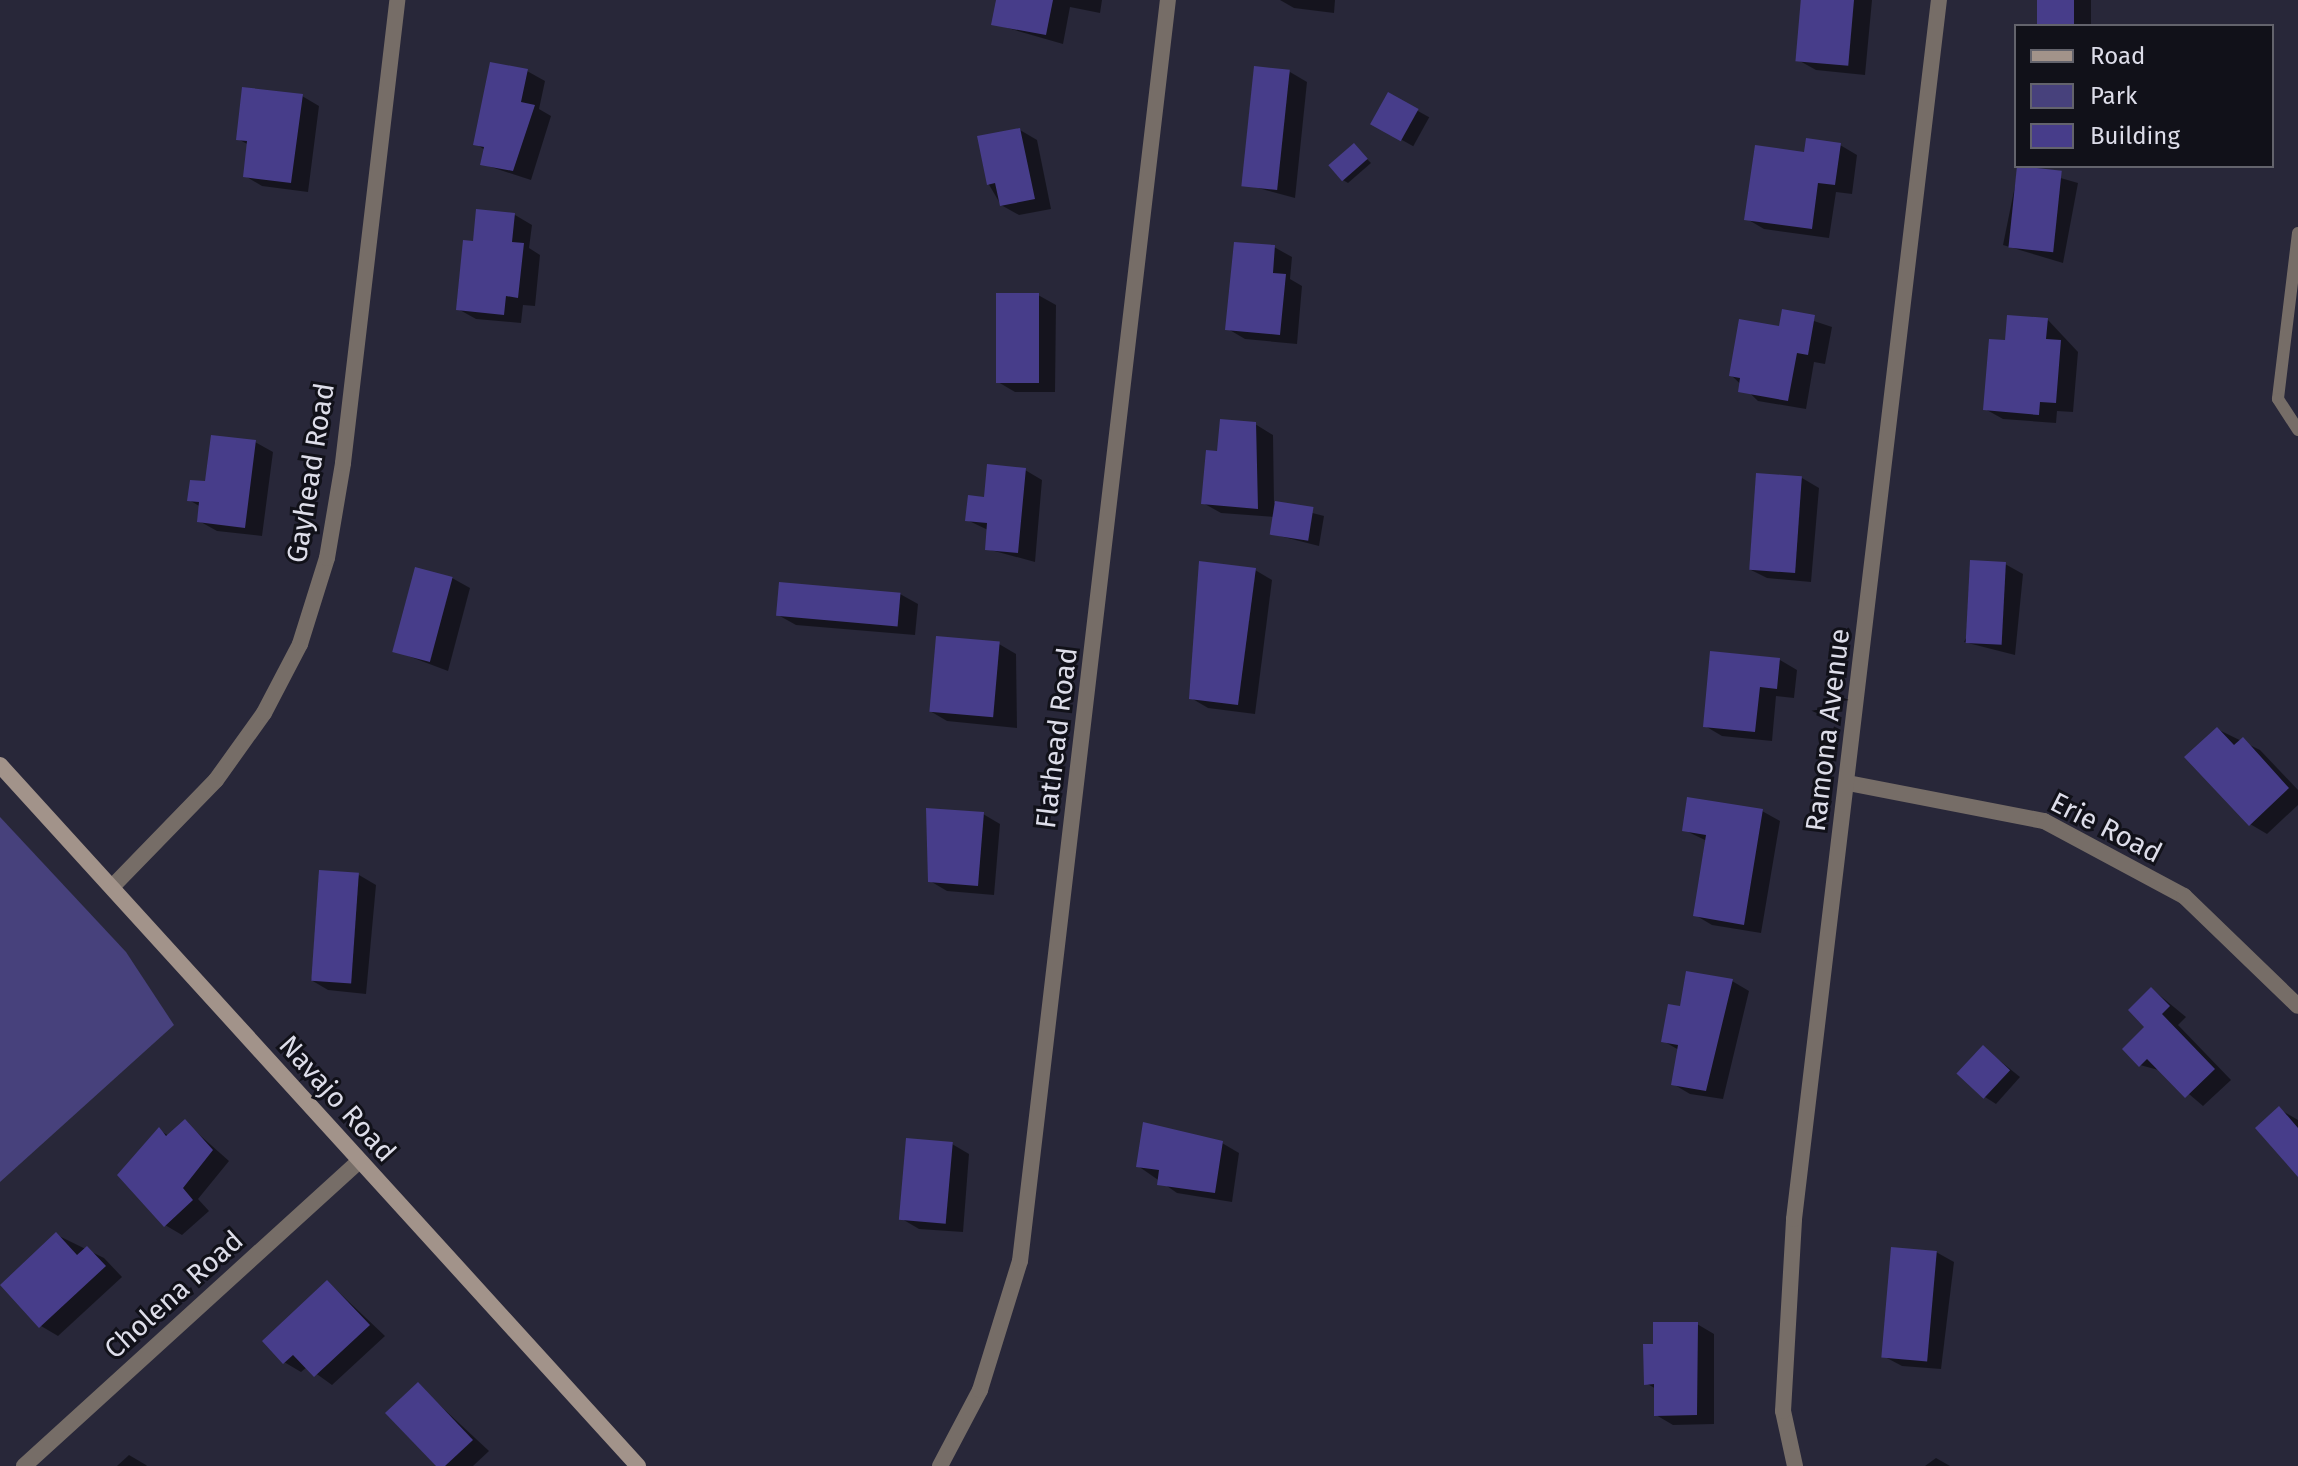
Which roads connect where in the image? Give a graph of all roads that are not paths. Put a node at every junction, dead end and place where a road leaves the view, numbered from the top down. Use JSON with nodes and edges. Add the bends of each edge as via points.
{"nodes":[{"id":1,"x":397,"y":0,"type":"edge"},
{"id":2,"x":1168,"y":0,"type":"edge"},
{"id":3,"x":1939,"y":0,"type":"edge"},
{"id":4,"x":2298,"y":233,"type":"edge"},
{"id":5,"x":2298,"y":430,"type":"edge"},
{"id":6,"x":0,"y":765,"type":"edge"},
{"id":7,"x":1848,"y":783,"type":"junction"},
{"id":8,"x":112,"y":887,"type":"junction"},
{"id":9,"x":2298,"y":1006,"type":"edge"},
{"id":10,"x":358,"y":1162,"type":"junction"},
{"id":11,"x":24,"y":1466,"type":"edge"},
{"id":12,"x":638,"y":1466,"type":"edge"},
{"id":13,"x":940,"y":1466,"type":"edge"},
{"id":14,"x":1795,"y":1466,"type":"edge"}],
"edges":[{"from":1,"to":8,"type":"street","name":"Gayhead Road","via":[[343,463],[327,558],[300,644],[264,713],[216,780]]},
{"from":2,"to":13,"type":"street","name":"Flathead Road","via":[[1020,1261],[986,1377]]},
{"from":3,"to":7,"type":"street","name":"Ramona Avenue"},
{"from":4,"to":5,"type":"lane","via":[[2278,399]]},
{"from":6,"to":8,"type":"main road","name":"Navajo Road"},
{"from":7,"to":9,"type":"street","name":"Erie Road","via":[[2044,821],[2184,896]]},
{"from":7,"to":14,"type":"street","name":"Ramona Avenue","via":[[1794,1219],[1783,1411]]},
{"from":8,"to":10,"type":"main road","name":"Navajo Road"},
{"from":10,"to":11,"type":"street","name":"Cholena Road"},
{"from":10,"to":12,"type":"main road","name":"Navajo Road"}]}
